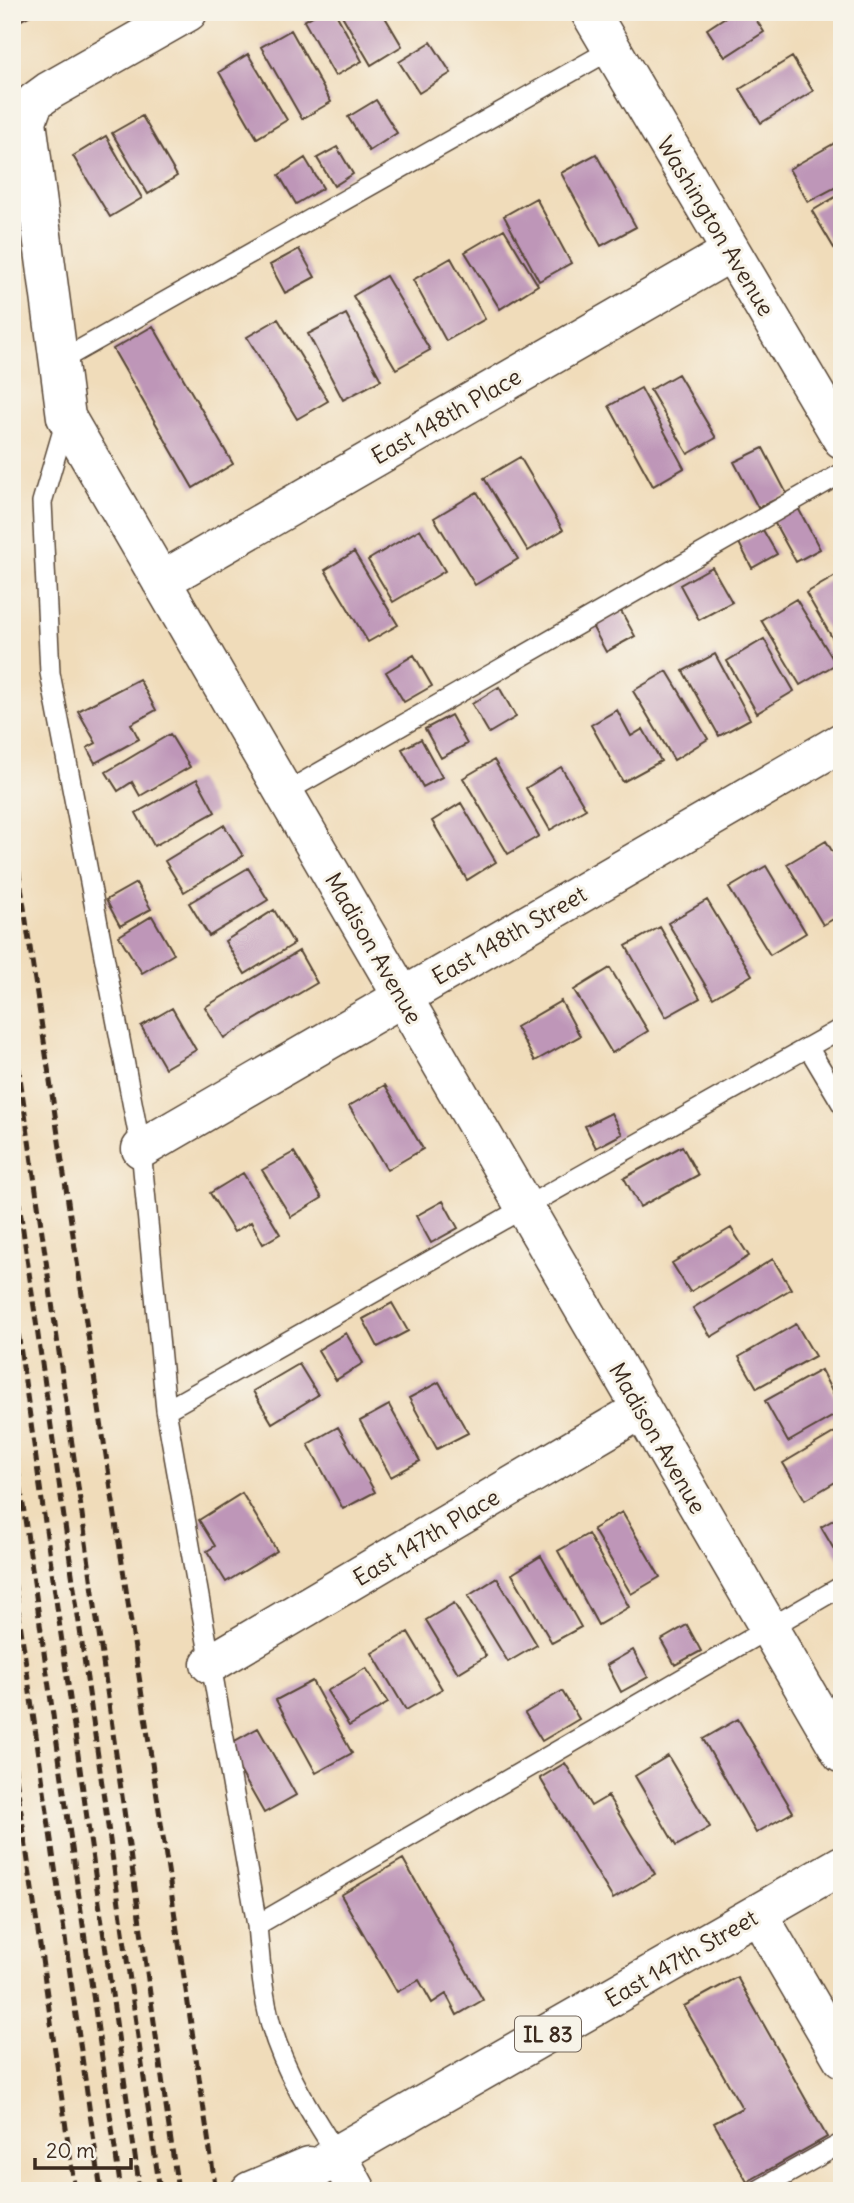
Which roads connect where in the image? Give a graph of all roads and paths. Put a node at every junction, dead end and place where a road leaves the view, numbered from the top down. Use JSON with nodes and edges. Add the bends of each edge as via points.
{"nodes":[{"id":1,"x":188,"y":12,"type":"edge"},
{"id":2,"x":590,"y":12,"type":"edge"},
{"id":3,"x":612,"y":50,"type":"junction"},
{"id":4,"x":731,"y":252,"type":"junction"},
{"id":5,"x":58,"y":362,"type":"junction"},
{"id":6,"x":66,"y":417,"type":"junction"},
{"id":7,"x":842,"y":439,"type":"edge"},
{"id":8,"x":842,"y":473,"type":"edge"},
{"id":9,"x":161,"y":580,"type":"junction"},
{"id":10,"x":842,"y":742,"type":"edge"},
{"id":11,"x":285,"y":793,"type":"junction"},
{"id":12,"x":403,"y":997,"type":"junction"},
{"id":13,"x":842,"y":1028,"type":"edge"},
{"id":14,"x":808,"y":1047,"type":"junction"},
{"id":15,"x":842,"y":1104,"type":"edge"},
{"id":16,"x":141,"y":1149,"type":"junction"},
{"id":17,"x":525,"y":1208,"type":"junction"},
{"id":18,"x":642,"y":1409,"type":"junction"},
{"id":19,"x":166,"y":1410,"type":"junction"},
{"id":20,"x":842,"y":1586,"type":"edge"},
{"id":21,"x":770,"y":1629,"type":"junction"},
{"id":22,"x":211,"y":1664,"type":"junction"},
{"id":23,"x":842,"y":1754,"type":"edge"},
{"id":24,"x":842,"y":1865,"type":"edge"},
{"id":25,"x":758,"y":1914,"type":"junction"},
{"id":26,"x":257,"y":1925,"type":"junction"},
{"id":27,"x":842,"y":2058,"type":"edge"},
{"id":28,"x":842,"y":2143,"type":"edge"},
{"id":29,"x":337,"y":2154,"type":"junction"},
{"id":30,"x":250,"y":2191,"type":"edge"},
{"id":31,"x":288,"y":2191,"type":"edge"},
{"id":32,"x":357,"y":2191,"type":"edge"},
{"id":33,"x":757,"y":2191,"type":"edge"}],
"edges":[{"from":1,"to":5,"type":"street","name":"Madison Avenue","via":[[34,102],[27,121]]},
{"from":2,"to":3,"type":"street","name":"Washington Avenue"},
{"from":3,"to":4,"type":"street","name":"Washington Avenue"},
{"from":3,"to":5,"type":"lane"},
{"from":4,"to":7,"type":"street","name":"Washington Avenue"},
{"from":4,"to":9,"type":"street","name":"East 148th Place"},
{"from":5,"to":6,"type":"street","name":"Madison Avenue"},
{"from":6,"to":9,"type":"street","name":"Madison Avenue"},
{"from":6,"to":16,"type":"lane","via":[[41,502],[50,673]]},
{"from":8,"to":11,"type":"lane"},
{"from":9,"to":11,"type":"street","name":"Madison Avenue"},
{"from":10,"to":12,"type":"street","name":"East 148th Street"},
{"from":11,"to":12,"type":"street","name":"Madison Avenue"},
{"from":12,"to":16,"type":"street","name":"East 148th Street"},
{"from":12,"to":17,"type":"street","name":"Madison Avenue"},
{"from":13,"to":14,"type":"lane"},
{"from":14,"to":15,"type":"lane"},
{"from":14,"to":17,"type":"lane"},
{"from":16,"to":19,"type":"lane"},
{"from":17,"to":18,"type":"street","name":"Madison Avenue"},
{"from":17,"to":19,"type":"lane"},
{"from":18,"to":21,"type":"street","name":"Madison Avenue"},
{"from":18,"to":22,"type":"street","name":"East 147th Place"},
{"from":19,"to":22,"type":"lane"},
{"from":20,"to":21,"type":"lane"},
{"from":21,"to":23,"type":"street","name":"Madison Avenue"},
{"from":21,"to":26,"type":"lane"},
{"from":22,"to":26,"type":"lane"},
{"from":24,"to":25,"type":"street","name":"East 147th Street","number":"IL 83"},
{"from":25,"to":27,"type":"street"},
{"from":25,"to":29,"type":"street","name":"East 147th Street","number":"IL 83"},
{"from":26,"to":29,"type":"lane","via":[[261,1979],[272,2028],[306,2102]]},
{"from":28,"to":33,"type":"lane"},
{"from":29,"to":30,"type":"street","name":"East 147th Street","number":"IL 83"},
{"from":29,"to":31,"type":"street","name":"East 147th Street","number":"IL 83"},
{"from":29,"to":32,"type":"street"}]}
